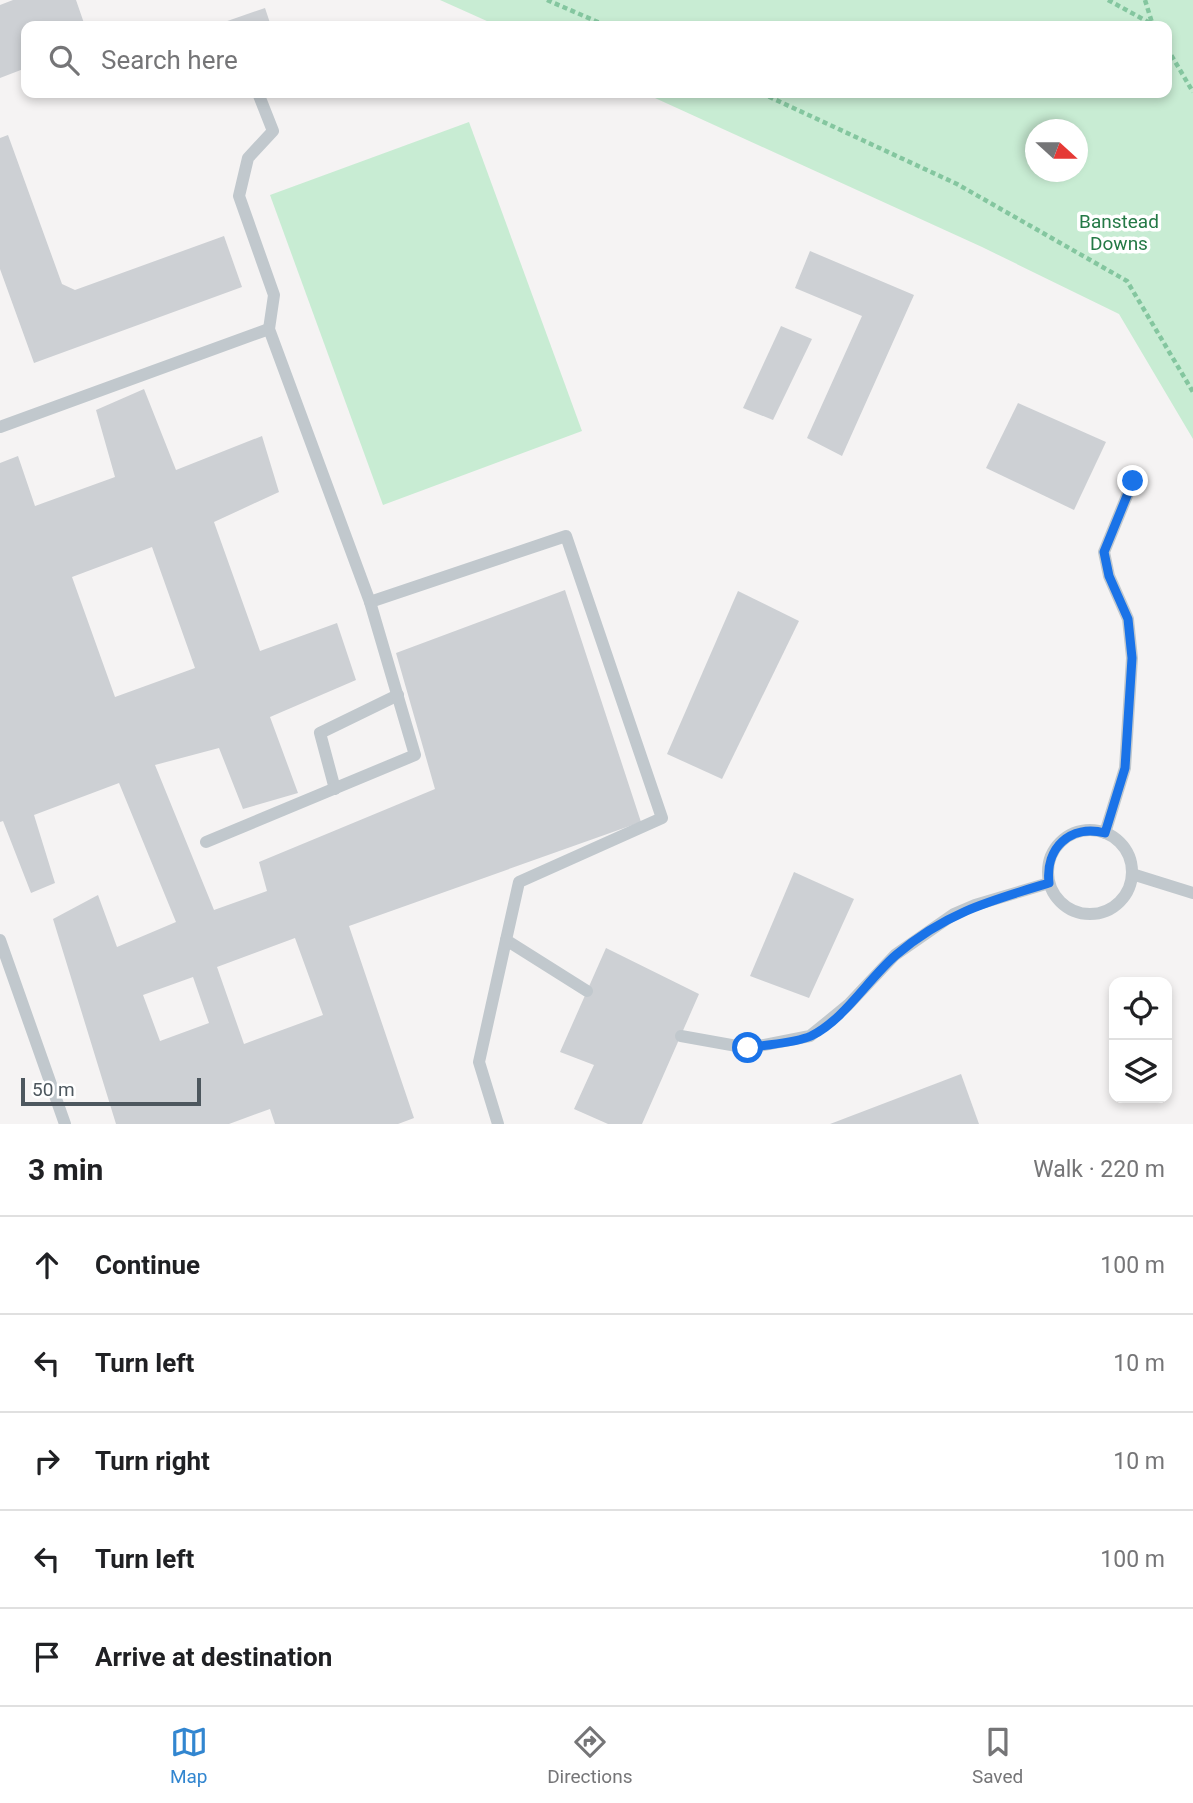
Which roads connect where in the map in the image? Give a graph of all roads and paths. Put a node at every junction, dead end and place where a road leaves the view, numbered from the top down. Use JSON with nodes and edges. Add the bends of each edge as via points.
{"nodes":[{"id":1,"x":547,"y":0,"type":"edge"},
{"id":2,"x":1108,"y":0,"type":"edge"},
{"id":3,"x":1145,"y":0,"type":"edge"},
{"id":4,"x":595,"y":21,"type":"edge"},
{"id":5,"x":1145,"y":21,"type":"edge"},
{"id":6,"x":1151,"y":21,"type":"edge"},
{"id":7,"x":1172,"y":56,"type":"edge"},
{"id":8,"x":1193,"y":92,"type":"edge"},
{"id":9,"x":260,"y":98,"type":"edge"},
{"id":10,"x":772,"y":98,"type":"edge"},
{"id":11,"x":269,"y":329,"type":"junction"},
{"id":12,"x":1193,"y":392,"type":"edge"},
{"id":13,"x":0,"y":426,"type":"edge"},
{"id":14,"x":1133,"y":481,"type":"dead end"},
{"id":15,"x":370,"y":602,"type":"junction"},
{"id":16,"x":397,"y":695,"type":"junction"},
{"id":17,"x":335,"y":789,"type":"junction"},
{"id":18,"x":1105,"y":833,"type":"junction"},
{"id":19,"x":206,"y":842,"type":"dead end"},
{"id":20,"x":1132,"y":874,"type":"junction"},
{"id":21,"x":1049,"y":883,"type":"junction"},
{"id":22,"x":1193,"y":893,"type":"edge"},
{"id":23,"x":0,"y":940,"type":"edge"},
{"id":24,"x":506,"y":940,"type":"junction"},
{"id":25,"x":587,"y":991,"type":"dead end"},
{"id":26,"x":681,"y":1036,"type":"dead end"},
{"id":27,"x":65,"y":1124,"type":"edge"},
{"id":28,"x":498,"y":1124,"type":"edge"}],
"edges":[{"from":1,"to":4,"type":"path"},
{"from":2,"to":5,"type":"path"},
{"from":3,"to":6,"type":"path"},
{"from":7,"to":8,"type":"path"},
{"from":9,"to":11,"type":"lane","via":[[273,131],[248,158],[239,196],[274,295]]},
{"from":10,"to":12,"type":"path","via":[[957,184],[1127,281]]},
{"from":11,"to":13,"type":"lane"},
{"from":11,"to":15,"type":"lane"},
{"from":14,"to":18,"type":"lane","via":[[1104,552],[1128,619],[1132,658],[1125,768]]},
{"from":15,"to":16,"type":"lane"},
{"from":15,"to":24,"type":"lane","via":[[566,536],[662,818],[519,882]]},
{"from":16,"to":17,"type":"lane","via":[[320,733]]},
{"from":16,"to":17,"type":"lane","via":[[415,755]]},
{"from":17,"to":19,"type":"lane"},
{"from":18,"to":20,"type":"lane","via":[[1128,854]]},
{"from":18,"to":21,"type":"lane","via":[[1082,831],[1062,841],[1049,860]]},
{"from":20,"to":21,"type":"lane","via":[[1121,900],[1097,914],[1072,911]]},
{"from":20,"to":22,"type":"lane"},
{"from":21,"to":26,"type":"lane","via":[[954,914],[895,955],[848,1005],[810,1036],[748,1048]]},
{"from":23,"to":27,"type":"lane"},
{"from":24,"to":25,"type":"lane"},
{"from":24,"to":28,"type":"lane","via":[[479,1062]]}]}
